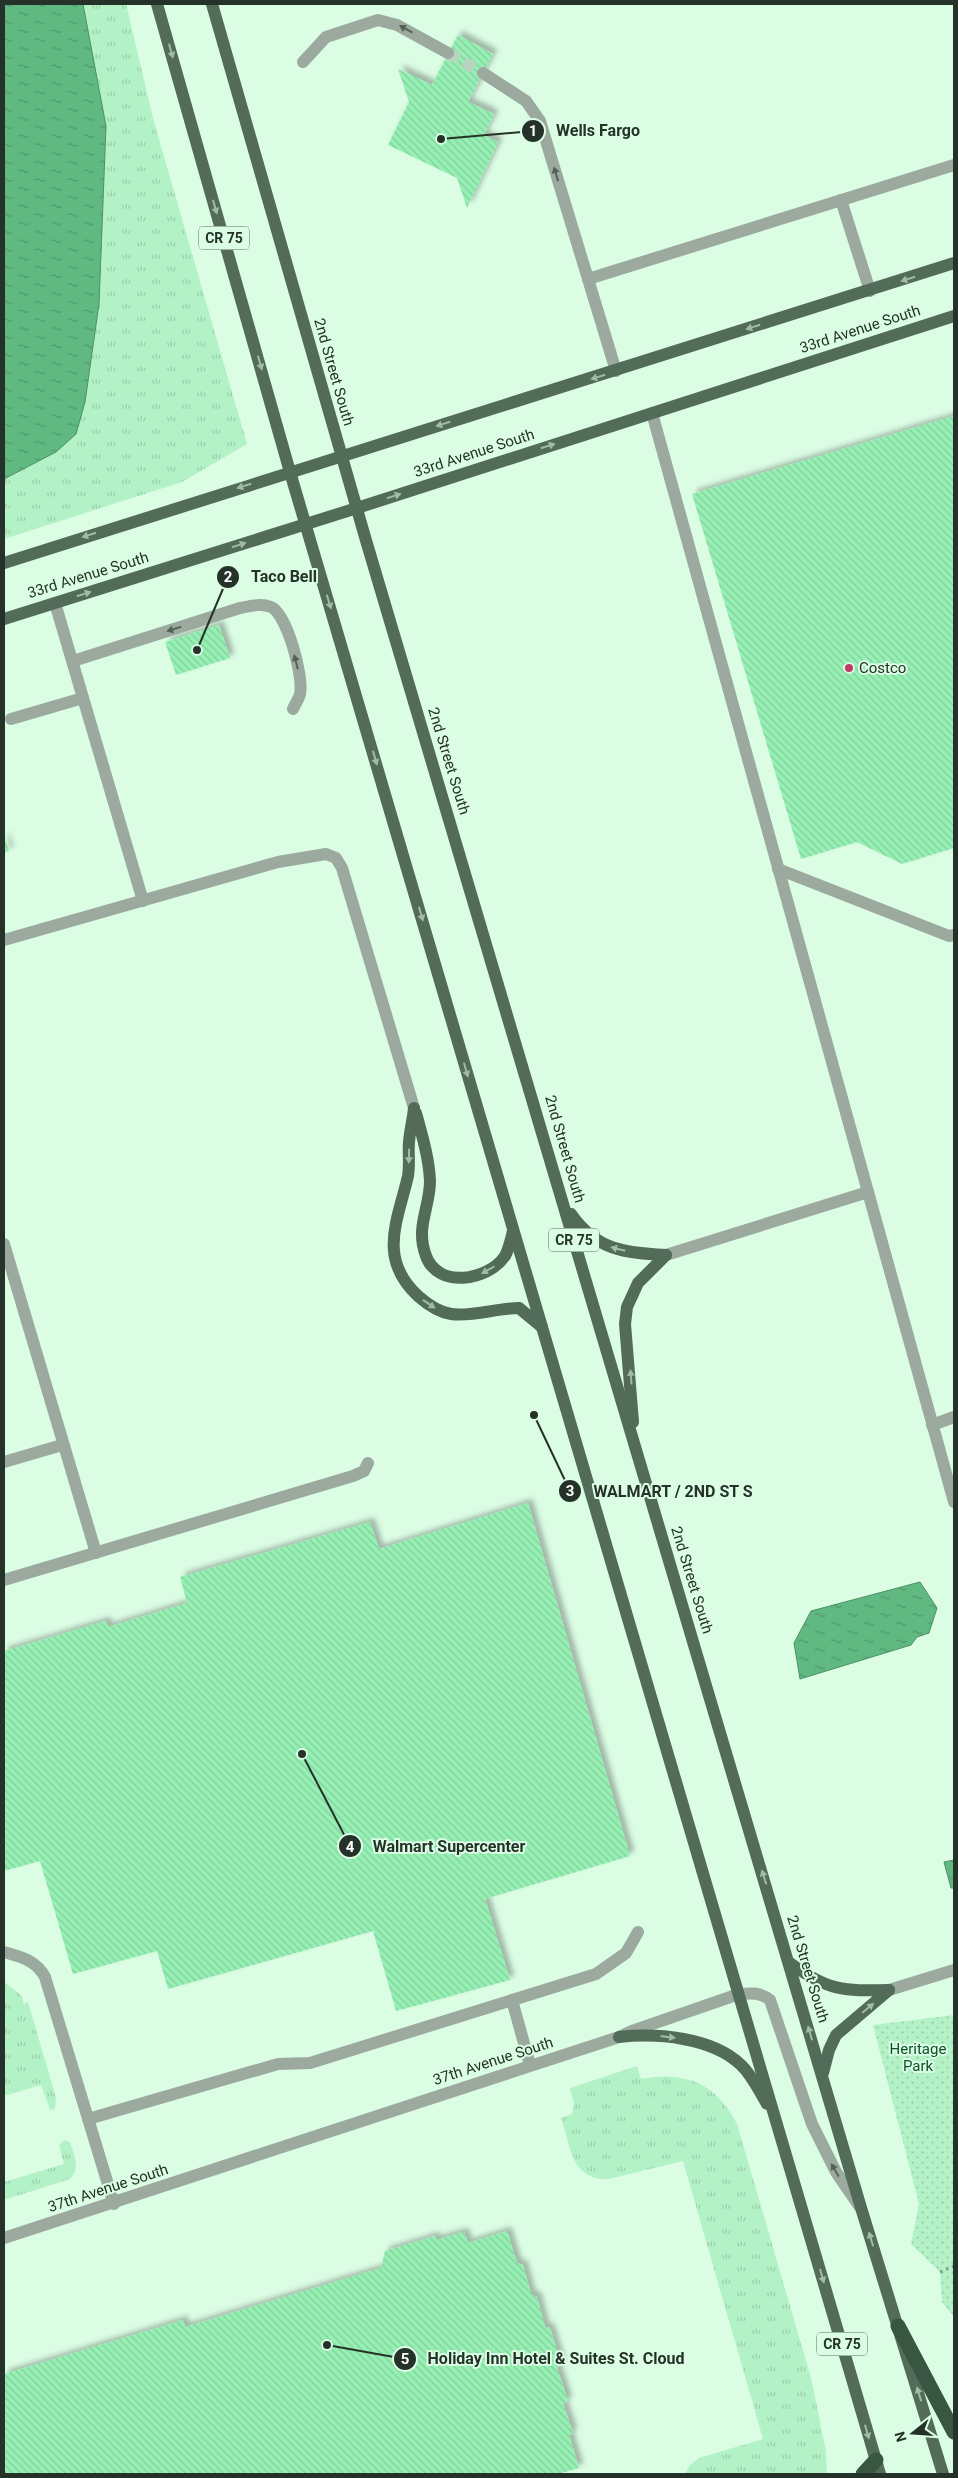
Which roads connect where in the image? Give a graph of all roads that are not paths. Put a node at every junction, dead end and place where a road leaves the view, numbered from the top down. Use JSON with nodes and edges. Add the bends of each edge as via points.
{"nodes":[{"id":1,"x":157,"y":4,"type":"edge"},
{"id":2,"x":212,"y":4,"type":"edge"},
{"id":3,"x":448,"y":53,"type":"tunnel mouth"},
{"id":4,"x":303,"y":62,"type":"dead end"},
{"id":5,"x":483,"y":73,"type":"tunnel mouth"},
{"id":6,"x":954,"y":165,"type":"edge"},
{"id":7,"x":842,"y":200,"type":"junction"},
{"id":8,"x":954,"y":264,"type":"edge"},
{"id":9,"x":588,"y":279,"type":"junction"},
{"id":10,"x":870,"y":291,"type":"junction"},
{"id":11,"x":954,"y":316,"type":"edge"},
{"id":12,"x":616,"y":371,"type":"junction"},
{"id":13,"x":652,"y":413,"type":"junction"},
{"id":14,"x":341,"y":455,"type":"junction"},
{"id":15,"x":290,"y":472,"type":"junction"},
{"id":16,"x":357,"y":508,"type":"junction"},
{"id":17,"x":306,"y":524,"type":"junction"},
{"id":18,"x":4,"y":563,"type":"edge"},
{"id":19,"x":55,"y":603,"type":"junction"},
{"id":20,"x":4,"y":618,"type":"edge"},
{"id":21,"x":73,"y":661,"type":"junction"},
{"id":22,"x":84,"y":698,"type":"junction"},
{"id":23,"x":293,"y":709,"type":"dead end"},
{"id":24,"x":11,"y":719,"type":"dead end"},
{"id":25,"x":778,"y":869,"type":"junction"},
{"id":26,"x":143,"y":901,"type":"junction"},
{"id":27,"x":954,"y":935,"type":"edge"},
{"id":28,"x":4,"y":940,"type":"edge"},
{"id":29,"x":414,"y":1108,"type":"junction"},
{"id":30,"x":868,"y":1192,"type":"junction"},
{"id":31,"x":564,"y":1204,"type":"junction"},
{"id":32,"x":513,"y":1231,"type":"junction"},
{"id":33,"x":4,"y":1244,"type":"edge"},
{"id":34,"x":666,"y":1254,"type":"junction"},
{"id":35,"x":543,"y":1328,"type":"junction"},
{"id":36,"x":954,"y":1417,"type":"edge"},
{"id":37,"x":932,"y":1424,"type":"junction"},
{"id":38,"x":634,"y":1443,"type":"junction"},
{"id":39,"x":62,"y":1445,"type":"junction"},
{"id":40,"x":4,"y":1462,"type":"edge"},
{"id":41,"x":368,"y":1463,"type":"dead end"},
{"id":42,"x":954,"y":1502,"type":"edge"},
{"id":43,"x":96,"y":1553,"type":"junction"},
{"id":44,"x":4,"y":1580,"type":"edge"},
{"id":45,"x":638,"y":1932,"type":"dead end"},
{"id":46,"x":4,"y":1952,"type":"edge"},
{"id":47,"x":790,"y":1963,"type":"junction"},
{"id":48,"x":954,"y":1970,"type":"edge"},
{"id":49,"x":889,"y":1990,"type":"junction"},
{"id":50,"x":739,"y":1994,"type":"junction"},
{"id":51,"x":512,"y":2000,"type":"junction"},
{"id":52,"x":619,"y":2037,"type":"junction"},
{"id":53,"x":530,"y":2065,"type":"junction"},
{"id":54,"x":822,"y":2075,"type":"junction"},
{"id":55,"x":775,"y":2116,"type":"junction"},
{"id":56,"x":88,"y":2119,"type":"junction"},
{"id":57,"x":114,"y":2204,"type":"junction"},
{"id":58,"x":862,"y":2211,"type":"junction"},
{"id":59,"x":4,"y":2238,"type":"edge"},
{"id":60,"x":898,"y":2326,"type":"junction"},
{"id":61,"x":954,"y":2432,"type":"edge"},
{"id":62,"x":878,"y":2467,"type":"edge"},
{"id":63,"x":864,"y":2474,"type":"edge"},
{"id":64,"x":943,"y":2474,"type":"edge"}],
"edges":[{"from":1,"to":15,"type":"main road","number":"CR 75","one_way":true},
{"from":2,"to":14,"type":"main road","name":"2nd Street South","number":"CR 75"},
{"from":3,"to":4,"type":"street","one_way":true,"via":[[397,25],[378,20],[326,37]]},
{"from":9,"to":5,"type":"street","one_way":true,"via":[[545,133],[534,110],[526,101]]},
{"from":6,"to":7,"type":"street"},
{"from":7,"to":9,"type":"street"},
{"from":7,"to":10,"type":"street"},
{"from":8,"to":10,"type":"main road","one_way":true},
{"from":9,"to":12,"type":"street"},
{"from":10,"to":12,"type":"main road","one_way":true},
{"from":11,"to":13,"type":"main road","name":"33rd Avenue South"},
{"from":12,"to":14,"type":"main road","one_way":true},
{"from":16,"to":13,"type":"main road","name":"33rd Avenue South","one_way":true},
{"from":13,"to":25,"type":"street"},
{"from":14,"to":15,"type":"main road"},
{"from":14,"to":16,"type":"main road","name":"2nd Street South","number":"CR 75"},
{"from":15,"to":17,"type":"main road","number":"CR 75"},
{"from":15,"to":18,"type":"main road","one_way":true},
{"from":16,"to":17,"type":"main road","name":"33rd Avenue South"},
{"from":16,"to":31,"type":"main road","name":"2nd Street South","number":"CR 75"},
{"from":19,"to":17,"type":"main road","name":"33rd Avenue South","one_way":true},
{"from":17,"to":32,"type":"main road","number":"CR 75","one_way":true},
{"from":19,"to":20,"type":"main road","name":"33rd Avenue South"},
{"from":19,"to":21,"type":"street"},
{"from":21,"to":22,"type":"street"},
{"from":23,"to":21,"type":"street","one_way":true,"via":[[300,695],[297,667],[283,619],[273,608],[266,606],[240,608]]},
{"from":22,"to":24,"type":"street"},
{"from":22,"to":26,"type":"street"},
{"from":25,"to":27,"type":"street","via":[[949,936]]},
{"from":25,"to":30,"type":"street"},
{"from":26,"to":28,"type":"street"},
{"from":26,"to":29,"type":"street","via":[[278,862],[326,854],[336,858],[342,868]]},
{"from":32,"to":29,"type":"main road","one_way":true,"via":[[505,1256],[492,1269],[475,1277],[442,1274],[433,1267],[426,1258],[423,1242],[422,1220],[430,1182],[428,1163]]},
{"from":29,"to":35,"type":"main road","one_way":true,"via":[[408,1174],[393,1228],[396,1261],[403,1279],[412,1291],[436,1309],[463,1315],[519,1308]]},
{"from":30,"to":34,"type":"street"},
{"from":30,"to":37,"type":"street"},
{"from":34,"to":31,"type":"main road","one_way":true,"via":[[635,1253],[610,1247],[592,1238],[579,1226]]},
{"from":31,"to":38,"type":"main road","name":"2nd Street South","number":"CR 75"},
{"from":32,"to":35,"type":"main road","number":"CR 75"},
{"from":33,"to":39,"type":"street"},
{"from":38,"to":34,"type":"main road","one_way":true,"via":[[625,1324],[627,1306],[638,1283]]},
{"from":35,"to":50,"type":"main road","number":"CR 75"},
{"from":36,"to":37,"type":"street"},
{"from":37,"to":42,"type":"street"},
{"from":47,"to":38,"type":"main road","name":"2nd Street South","number":"CR 75","one_way":true},
{"from":39,"to":40,"type":"street"},
{"from":39,"to":43,"type":"street"},
{"from":41,"to":43,"type":"street","via":[[364,1471],[353,1476]]},
{"from":43,"to":44,"type":"street"},
{"from":45,"to":51,"type":"street","via":[[626,1953],[596,1974]]},
{"from":46,"to":56,"type":"street","via":[[32,1961],[41,1969]]},
{"from":47,"to":49,"type":"main road","via":[[812,1980],[836,1988]]},
{"from":54,"to":47,"type":"main road","name":"2nd Street South","number":"CR 75","one_way":true},
{"from":48,"to":49,"type":"street"},
{"from":54,"to":49,"type":"main road","one_way":true,"via":[[828,2050],[836,2035]]},
{"from":50,"to":52,"type":"street","name":"37th Avenue South"},
{"from":50,"to":55,"type":"main road","number":"CR 75"},
{"from":58,"to":50,"type":"street","name":"37th Avenue South","one_way":true,"via":[[836,2172],[812,2124],[770,2000],[762,1994]]},
{"from":51,"to":53,"type":"street"},
{"from":51,"to":56,"type":"street","via":[[310,2063],[278,2064]]},
{"from":52,"to":53,"type":"street","name":"37th Avenue South"},
{"from":52,"to":55,"type":"main road","one_way":true,"via":[[667,2036],[696,2042],[723,2053],[744,2069]]},
{"from":53,"to":57,"type":"street","name":"37th Avenue South"},
{"from":54,"to":58,"type":"main road","name":"2nd Street South","number":"CR 75"},
{"from":55,"to":62,"type":"main road","number":"CR 75","one_way":true},
{"from":56,"to":57,"type":"street"},
{"from":57,"to":59,"type":"street","name":"37th Avenue South"},
{"from":60,"to":58,"type":"main road","name":"2nd Street South","number":"CR 75","one_way":true},
{"from":60,"to":61,"type":"highway"},
{"from":64,"to":60,"type":"main road","name":"2nd Street South","number":"CR 75","one_way":true},
{"from":62,"to":63,"type":"highway"}]}
